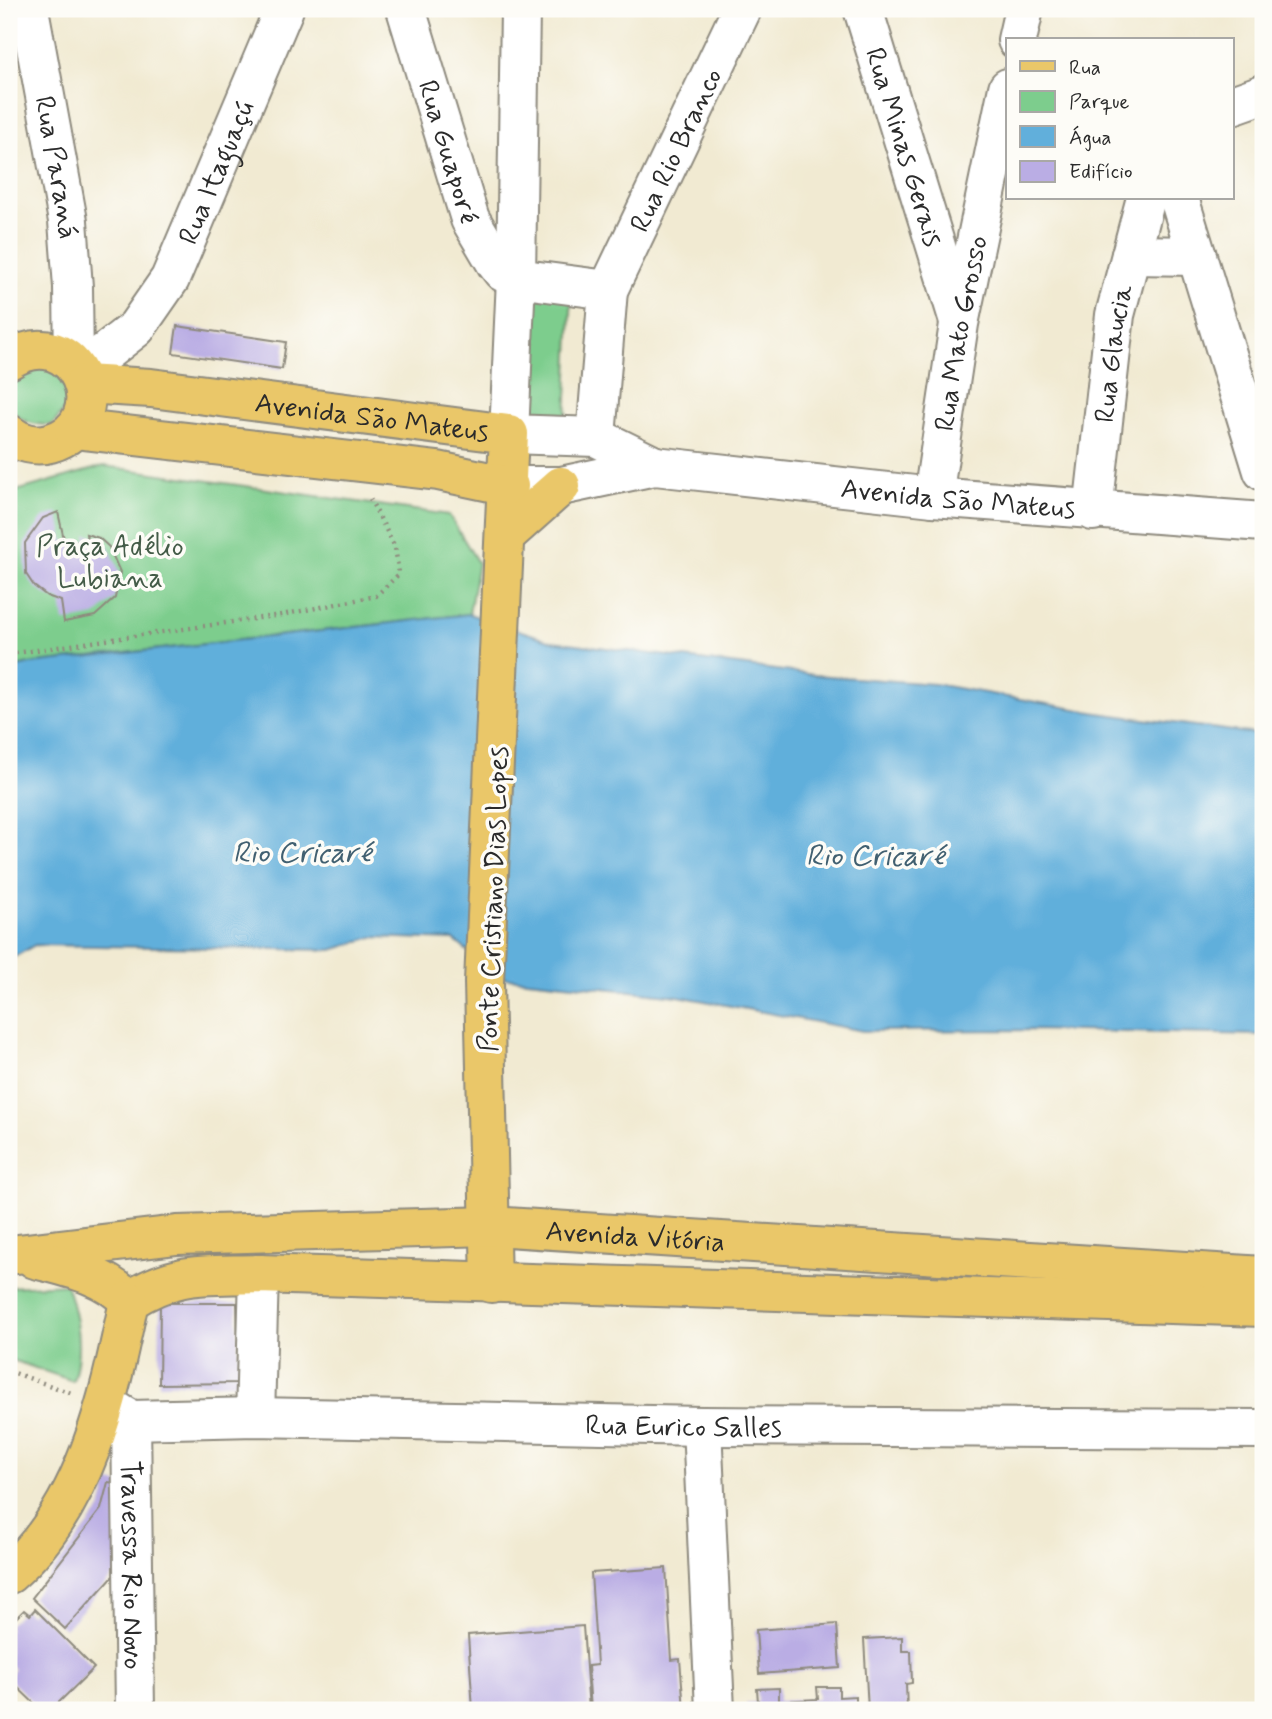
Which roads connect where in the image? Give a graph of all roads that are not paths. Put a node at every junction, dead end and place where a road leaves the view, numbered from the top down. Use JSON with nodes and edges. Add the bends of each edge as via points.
{"nodes":[{"id":1,"x":29,"y":9,"type":"edge"},
{"id":2,"x":284,"y":9,"type":"edge"},
{"id":3,"x":406,"y":9,"type":"edge"},
{"id":4,"x":520,"y":9,"type":"edge"},
{"id":5,"x":742,"y":9,"type":"edge"},
{"id":6,"x":863,"y":9,"type":"edge"},
{"id":7,"x":1024,"y":9,"type":"edge"},
{"id":8,"x":1017,"y":38,"type":"edge"},
{"id":9,"x":1263,"y":94,"type":"edge"},
{"id":10,"x":1006,"y":98,"type":"edge"},
{"id":11,"x":1234,"y":103,"type":"edge"},
{"id":12,"x":1145,"y":200,"type":"edge"},
{"id":13,"x":1180,"y":200,"type":"edge"},
{"id":14,"x":1131,"y":254,"type":"junction"},
{"id":15,"x":1196,"y":256,"type":"junction"},
{"id":16,"x":516,"y":278,"type":"junction"},
{"id":17,"x":608,"y":290,"type":"junction"},
{"id":18,"x":960,"y":324,"type":"junction"},
{"id":19,"x":48,"y":358,"type":"edge"},
{"id":20,"x":74,"y":429,"type":"junction"},
{"id":21,"x":509,"y":435,"type":"junction"},
{"id":22,"x":596,"y":437,"type":"junction"},
{"id":23,"x":16,"y":442,"type":"edge"},
{"id":24,"x":655,"y":466,"type":"junction"},
{"id":25,"x":439,"y":471,"type":"junction"},
{"id":26,"x":1263,"y":471,"type":"edge"},
{"id":27,"x":509,"y":486,"type":"junction"},
{"id":28,"x":561,"y":486,"type":"junction"},
{"id":29,"x":933,"y":497,"type":"junction"},
{"id":30,"x":1093,"y":511,"type":"junction"},
{"id":31,"x":1263,"y":522,"type":"edge"},
{"id":32,"x":506,"y":553,"type":"junction"},
{"id":33,"x":491,"y":1226,"type":"junction"},
{"id":34,"x":14,"y":1255,"type":"edge"},
{"id":35,"x":259,"y":1274,"type":"junction"},
{"id":36,"x":1263,"y":1276,"type":"edge"},
{"id":37,"x":491,"y":1283,"type":"junction"},
{"id":38,"x":129,"y":1301,"type":"junction"},
{"id":39,"x":1263,"y":1307,"type":"edge"},
{"id":40,"x":119,"y":1413,"type":"junction"},
{"id":41,"x":254,"y":1417,"type":"junction"},
{"id":42,"x":702,"y":1426,"type":"junction"},
{"id":43,"x":1263,"y":1429,"type":"edge"},
{"id":44,"x":9,"y":1574,"type":"edge"},
{"id":45,"x":135,"y":1710,"type":"edge"},
{"id":46,"x":715,"y":1710,"type":"edge"}],
"edges":[{"from":1,"to":19,"type":"street","name":"Rua Paraná","via":[[68,221],[73,287]]},
{"from":2,"to":19,"type":"street","name":"Rua Itaguaçú","via":[[170,279],[136,328]]},
{"from":3,"to":16,"type":"street","name":"Rua Guaporé","via":[[470,219],[503,272]]},
{"from":4,"to":16,"type":"street"},
{"from":5,"to":17,"type":"street","name":"Rua Rio Branco"},
{"from":6,"to":18,"type":"street","name":"Rua Minas Gerais"},
{"from":7,"to":8,"type":"street"},
{"from":9,"to":11,"type":"street"},
{"from":10,"to":18,"type":"street","name":"Rua Mato Grosso"},
{"from":12,"to":14,"type":"street","name":"Rua Glaucia"},
{"from":13,"to":15,"type":"street"},
{"from":14,"to":15,"type":"street"},
{"from":14,"to":30,"type":"street","name":"Rua Glaucia","via":[[1115,315]]},
{"from":15,"to":26,"type":"street"},
{"from":16,"to":17,"type":"street"},
{"from":16,"to":21,"type":"street"},
{"from":17,"to":22,"type":"street"},
{"from":18,"to":29,"type":"street","name":"Rua Mato Grosso"},
{"from":19,"to":20,"type":"main road","via":[[86,400]]},
{"from":19,"to":21,"type":"main road","name":"Avenida São Mateus","via":[[151,388]]},
{"from":20,"to":23,"type":"main road","via":[[62,439]]},
{"from":20,"to":25,"type":"main road","name":"Avenida São Mateus"},
{"from":21,"to":22,"type":"street","name":"Avenida São Mateus"},
{"from":21,"to":27,"type":"main road","name":"Ponte Cristiano Dias Lopes"},
{"from":22,"to":24,"type":"street","name":"Avenida São Mateus"},
{"from":24,"to":28,"type":"street","name":"Avenida São Mateus"},
{"from":24,"to":29,"type":"street","name":"Avenida São Mateus"},
{"from":25,"to":27,"type":"main road","name":"Avenida São Mateus"},
{"from":25,"to":32,"type":"main road"},
{"from":27,"to":28,"type":"street","name":"Avenida São Mateus"},
{"from":27,"to":32,"type":"main road","name":"Ponte Cristiano Dias Lopes"},
{"from":28,"to":32,"type":"main road"},
{"from":29,"to":30,"type":"street","name":"Avenida São Mateus"},
{"from":30,"to":31,"type":"street","name":"Avenida São Mateus"},
{"from":32,"to":33,"type":"main road","name":"Ponte Cristiano Dias Lopes","via":[[484,982]]},
{"from":33,"to":34,"type":"main road","name":"Avenida Vitória","via":[[177,1235]]},
{"from":33,"to":36,"type":"main road","name":"Avenida Vitória"},
{"from":33,"to":37,"type":"main road","name":"Ponte Cristiano Dias Lopes"},
{"from":34,"to":38,"type":"main road","via":[[73,1269],[104,1282]]},
{"from":35,"to":37,"type":"main road","name":"Avenida Vitória"},
{"from":35,"to":38,"type":"main road","name":"Avenida Vitória","via":[[180,1276],[153,1285]]},
{"from":35,"to":41,"type":"street"},
{"from":37,"to":39,"type":"main road","name":"Avenida Vitória"},
{"from":38,"to":40,"type":"main road"},
{"from":40,"to":41,"type":"street","name":"Rua Eurico Salles"},
{"from":40,"to":44,"type":"main road","via":[[30,1556]]},
{"from":40,"to":45,"type":"street","name":"Travessa Rio Novo"},
{"from":41,"to":42,"type":"street","name":"Rua Eurico Salles"},
{"from":42,"to":43,"type":"street","name":"Rua Eurico Salles"},
{"from":42,"to":46,"type":"street"}]}
